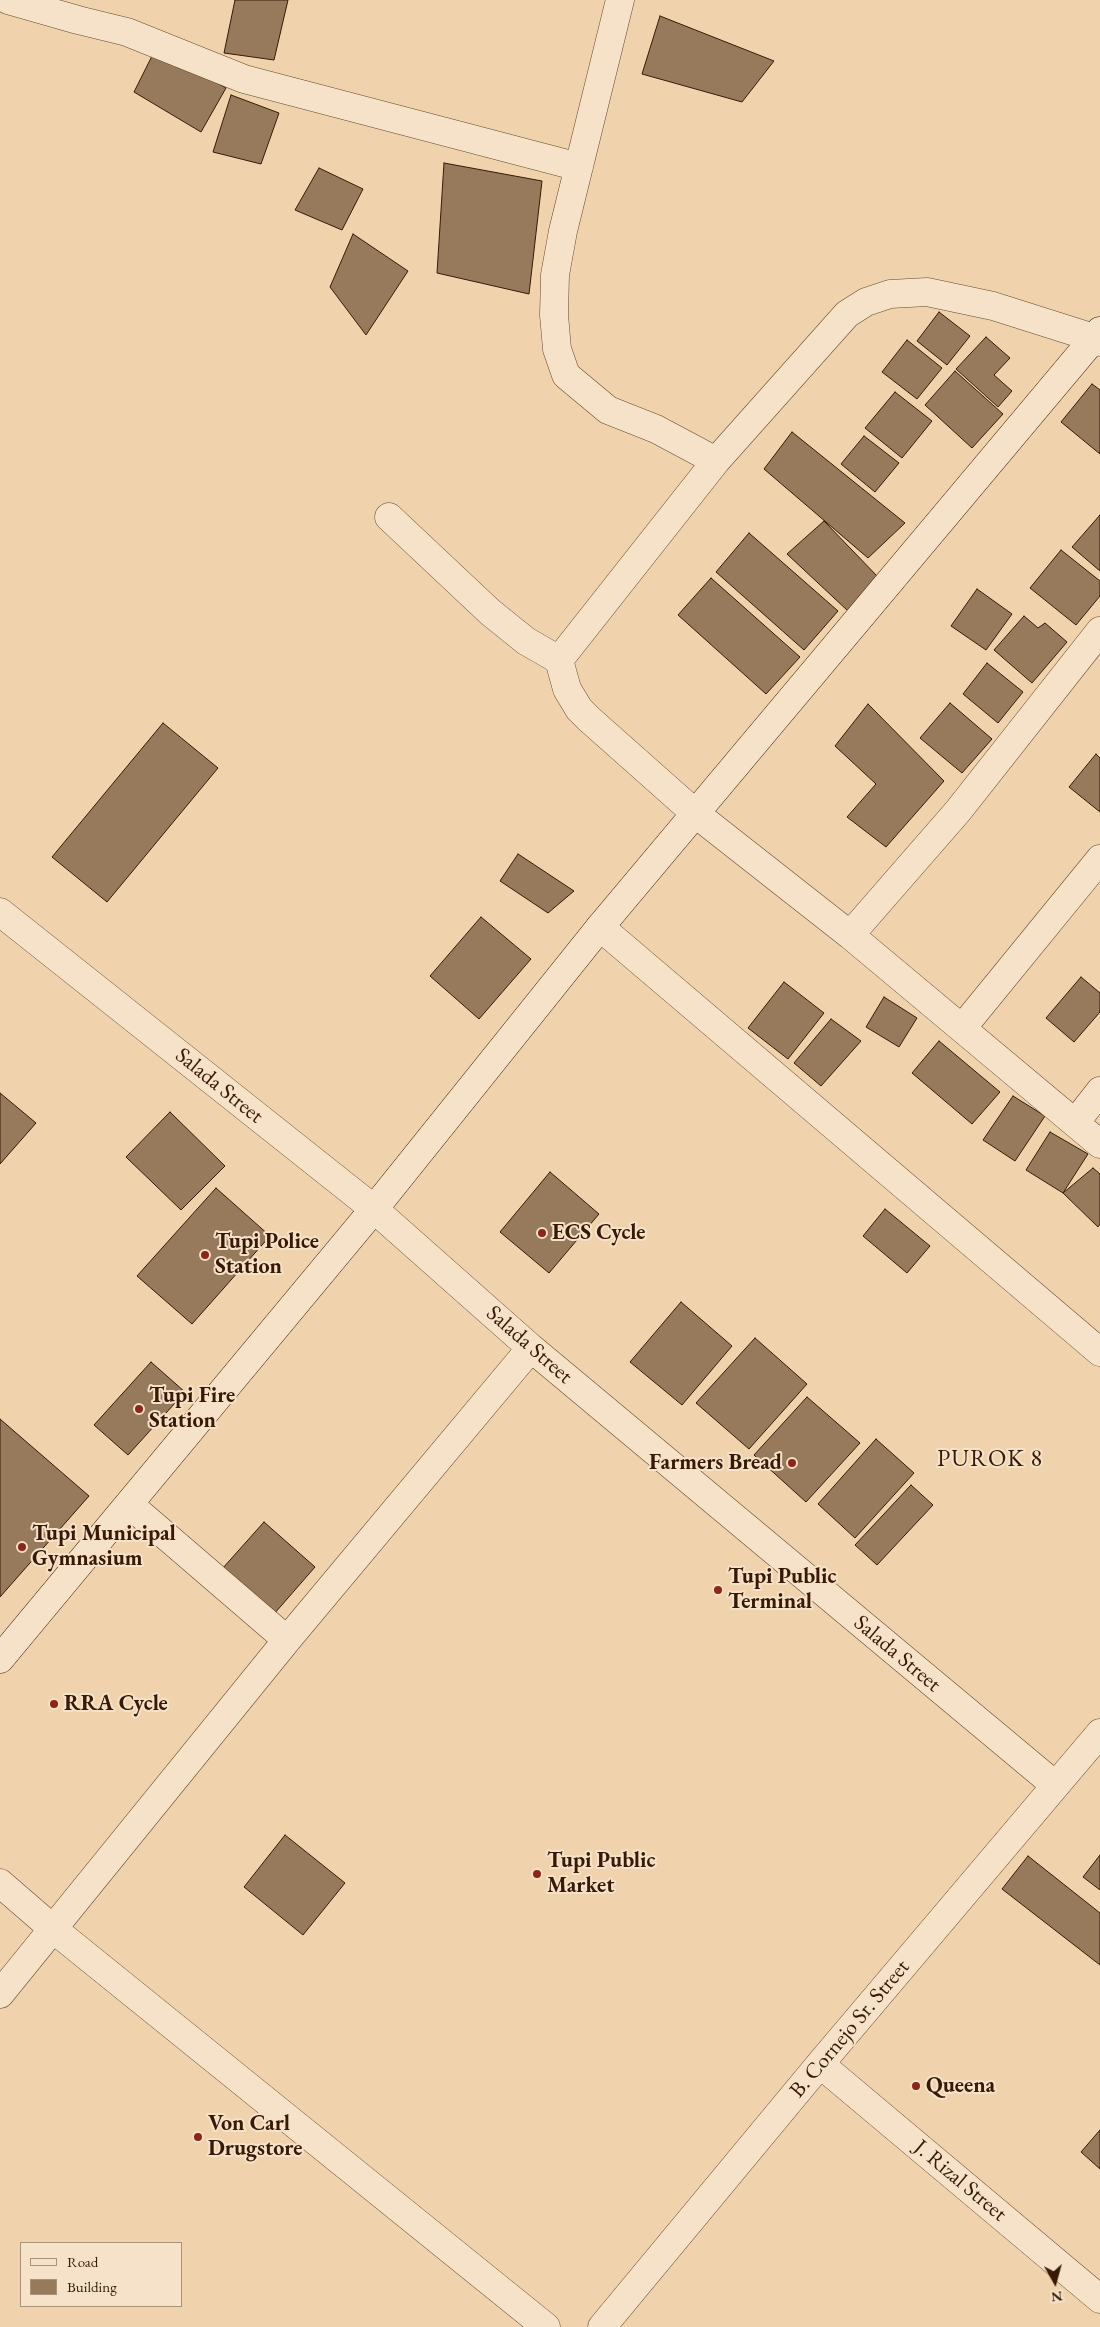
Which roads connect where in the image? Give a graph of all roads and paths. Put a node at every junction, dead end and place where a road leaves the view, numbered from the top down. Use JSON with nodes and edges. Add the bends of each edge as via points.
{"nodes":[{"id":1,"x":8,"y":0,"type":"edge"},
{"id":2,"x":620,"y":0,"type":"edge"},
{"id":3,"x":579,"y":167,"type":"junction"},
{"id":4,"x":1098,"y":337,"type":"edge"},
{"id":5,"x":716,"y":460,"type":"junction"},
{"id":6,"x":389,"y":517,"type":"dead end"},
{"id":7,"x":1100,"y":631,"type":"edge"},
{"id":8,"x":559,"y":660,"type":"junction"},
{"id":9,"x":696,"y":814,"type":"junction"},
{"id":10,"x":1100,"y":859,"type":"edge"},
{"id":11,"x":0,"y":912,"type":"edge"},
{"id":12,"x":600,"y":927,"type":"junction"},
{"id":13,"x":850,"y":935,"type":"junction"},
{"id":14,"x":963,"y":1027,"type":"junction"},
{"id":15,"x":1100,"y":1091,"type":"edge"},
{"id":16,"x":1075,"y":1122,"type":"junction"},
{"id":17,"x":1100,"y":1144,"type":"edge"},
{"id":18,"x":374,"y":1209,"type":"junction"},
{"id":19,"x":531,"y":1348,"type":"junction"},
{"id":20,"x":1100,"y":1352,"type":"edge"},
{"id":21,"x":130,"y":1505,"type":"junction"},
{"id":22,"x":287,"y":1640,"type":"junction"},
{"id":23,"x":0,"y":1659,"type":"edge"},
{"id":24,"x":1100,"y":1733,"type":"edge"},
{"id":25,"x":1055,"y":1785,"type":"junction"},
{"id":26,"x":0,"y":1883,"type":"edge"},
{"id":27,"x":52,"y":1928,"type":"junction"},
{"id":28,"x":0,"y":1994,"type":"edge"},
{"id":29,"x":820,"y":2064,"type":"junction"},
{"id":30,"x":1100,"y":2299,"type":"edge"},
{"id":31,"x":546,"y":2327,"type":"edge"},
{"id":32,"x":602,"y":2327,"type":"edge"}],
"edges":[{"from":1,"to":3,"type":"street","via":[[127,32],[244,79]]},
{"from":2,"to":3,"type":"street"},
{"from":3,"to":5,"type":"street","via":[[555,275],[557,349],[566,375],[608,410],[656,429]]},
{"from":4,"to":5,"type":"street","via":[[993,306],[927,292],[890,294],[866,302],[847,314]]},
{"from":4,"to":9,"type":"street"},
{"from":5,"to":8,"type":"street"},
{"from":6,"to":8,"type":"street","via":[[490,612],[526,641]]},
{"from":7,"to":13,"type":"street","via":[[958,811]]},
{"from":8,"to":9,"type":"street","via":[[567,689],[579,709]]},
{"from":9,"to":12,"type":"street"},
{"from":9,"to":13,"type":"street"},
{"from":10,"to":14,"type":"street"},
{"from":11,"to":18,"type":"street","name":"Salada Street"},
{"from":12,"to":18,"type":"street"},
{"from":12,"to":20,"type":"street"},
{"from":13,"to":14,"type":"street"},
{"from":14,"to":16,"type":"street","via":[[1018,1077]]},
{"from":15,"to":16,"type":"street"},
{"from":16,"to":17,"type":"street"},
{"from":18,"to":19,"type":"street","name":"Salada Street"},
{"from":18,"to":21,"type":"street"},
{"from":19,"to":22,"type":"street"},
{"from":19,"to":25,"type":"street","name":"Salada Street"},
{"from":21,"to":22,"type":"street"},
{"from":21,"to":23,"type":"street"},
{"from":22,"to":27,"type":"street"},
{"from":24,"to":25,"type":"street","name":"B. Cornejo Sr. Street"},
{"from":25,"to":29,"type":"street","name":"B. Cornejo Sr. Street"},
{"from":26,"to":27,"type":"street"},
{"from":27,"to":28,"type":"street"},
{"from":27,"to":31,"type":"street"},
{"from":29,"to":30,"type":"street","name":"J. Rizal Street"},
{"from":29,"to":32,"type":"street","name":"B. Cornejo Sr. Street"}]}
